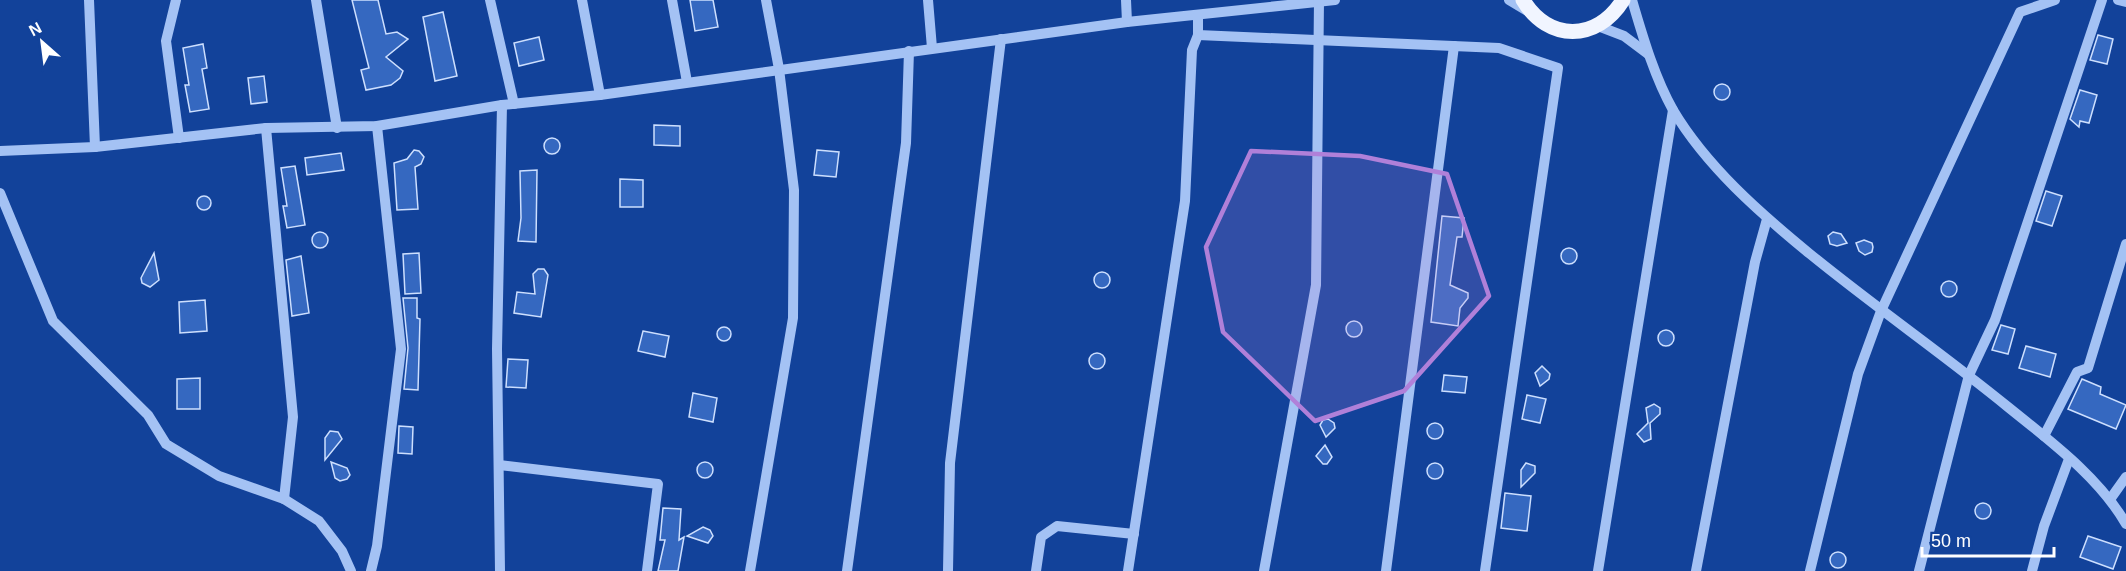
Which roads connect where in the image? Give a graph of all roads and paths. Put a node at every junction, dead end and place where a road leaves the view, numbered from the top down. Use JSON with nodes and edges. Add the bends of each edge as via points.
{"nodes":[{"id":1,"x":89,"y":0,"type":"edge"},
{"id":2,"x":176,"y":0,"type":"edge"},
{"id":3,"x":316,"y":0,"type":"edge"},
{"id":4,"x":490,"y":0,"type":"edge"},
{"id":5,"x":582,"y":0,"type":"edge"},
{"id":6,"x":672,"y":0,"type":"edge"},
{"id":7,"x":766,"y":0,"type":"edge"},
{"id":8,"x":928,"y":0,"type":"edge"},
{"id":9,"x":1126,"y":0,"type":"edge"},
{"id":10,"x":1335,"y":0,"type":"edge"},
{"id":11,"x":1509,"y":0,"type":"edge"},
{"id":12,"x":1623,"y":0,"type":"edge"},
{"id":13,"x":1632,"y":0,"type":"edge"},
{"id":14,"x":2055,"y":0,"type":"edge"},
{"id":15,"x":2102,"y":0,"type":"edge"},
{"id":16,"x":2118,"y":0,"type":"edge"},
{"id":17,"x":1319,"y":1,"type":"edge"},
{"id":18,"x":2126,"y":2,"type":"edge"},
{"id":19,"x":1527,"y":6,"type":"edge"},
{"id":20,"x":1198,"y":15,"type":"junction"},
{"id":21,"x":1127,"y":22,"type":"junction"},
{"id":22,"x":1598,"y":26,"type":"junction"},
{"id":23,"x":1197,"y":34,"type":"junction"},
{"id":24,"x":1001,"y":39,"type":"junction"},
{"id":25,"x":1320,"y":42,"type":"junction"},
{"id":26,"x":1454,"y":46,"type":"junction"},
{"id":27,"x":932,"y":48,"type":"junction"},
{"id":28,"x":909,"y":51,"type":"junction"},
{"id":29,"x":1648,"y":54,"type":"junction"},
{"id":30,"x":779,"y":69,"type":"junction"},
{"id":31,"x":687,"y":82,"type":"junction"},
{"id":32,"x":600,"y":95,"type":"junction"},
{"id":33,"x":508,"y":105,"type":"junction"},
{"id":34,"x":1673,"y":110,"type":"junction"},
{"id":35,"x":377,"y":126,"type":"junction"},
{"id":36,"x":266,"y":128,"type":"junction"},
{"id":37,"x":336,"y":128,"type":"junction"},
{"id":38,"x":179,"y":138,"type":"junction"},
{"id":39,"x":95,"y":147,"type":"junction"},
{"id":40,"x":0,"y":151,"type":"edge"},
{"id":41,"x":0,"y":193,"type":"edge"},
{"id":42,"x":1767,"y":219,"type":"junction"},
{"id":43,"x":2126,"y":244,"type":"edge"},
{"id":44,"x":1881,"y":311,"type":"junction"},
{"id":45,"x":1969,"y":375,"type":"junction"},
{"id":46,"x":2044,"y":436,"type":"junction"},
{"id":47,"x":2069,"y":459,"type":"junction"},
{"id":48,"x":499,"y":465,"type":"junction"},
{"id":49,"x":2126,"y":477,"type":"edge"},
{"id":50,"x":2111,"y":498,"type":"junction"},
{"id":51,"x":284,"y":499,"type":"junction"},
{"id":52,"x":2126,"y":524,"type":"edge"},
{"id":53,"x":1134,"y":534,"type":"junction"},
{"id":54,"x":351,"y":571,"type":"edge"},
{"id":55,"x":371,"y":571,"type":"edge"},
{"id":56,"x":500,"y":571,"type":"edge"},
{"id":57,"x":647,"y":571,"type":"edge"},
{"id":58,"x":750,"y":571,"type":"edge"},
{"id":59,"x":847,"y":571,"type":"edge"},
{"id":60,"x":948,"y":571,"type":"edge"},
{"id":61,"x":1036,"y":571,"type":"edge"},
{"id":62,"x":1128,"y":571,"type":"edge"},
{"id":63,"x":1264,"y":571,"type":"edge"},
{"id":64,"x":1386,"y":571,"type":"edge"},
{"id":65,"x":1485,"y":571,"type":"edge"},
{"id":66,"x":1599,"y":571,"type":"edge"},
{"id":67,"x":1696,"y":571,"type":"edge"},
{"id":68,"x":1810,"y":571,"type":"edge"},
{"id":69,"x":1919,"y":571,"type":"edge"},
{"id":70,"x":2032,"y":571,"type":"edge"}],
"edges":[{"from":1,"to":39,"type":"street"},
{"from":2,"to":38,"type":"street","via":[[166,41]]},
{"from":3,"to":37,"type":"street"},
{"from":4,"to":33,"type":"street"},
{"from":5,"to":32,"type":"street"},
{"from":6,"to":31,"type":"street"},
{"from":7,"to":30,"type":"street"},
{"from":8,"to":27,"type":"street"},
{"from":9,"to":21,"type":"street"},
{"from":10,"to":17,"type":"street"},
{"from":11,"to":19,"type":"street"},
{"from":12,"to":22,"type":"main road"},
{"from":13,"to":29,"type":"street"},
{"from":14,"to":44,"type":"street","via":[[2020,12]]},
{"from":15,"to":45,"type":"street","via":[[1995,320]]},
{"from":16,"to":18,"type":"street"},
{"from":17,"to":20,"type":"street"},
{"from":17,"to":25,"type":"street"},
{"from":19,"to":22,"type":"main road","via":[[1545,25],[1562,31],[1580,32]]},
{"from":20,"to":21,"type":"street"},
{"from":20,"to":23,"type":"street"},
{"from":21,"to":24,"type":"street"},
{"from":22,"to":29,"type":"street","via":[[1624,36]]},
{"from":23,"to":25,"type":"street"},
{"from":23,"to":53,"type":"street","via":[[1192,50],[1185,201]]},
{"from":24,"to":27,"type":"street"},
{"from":24,"to":60,"type":"street","via":[[950,462]]},
{"from":25,"to":26,"type":"street"},
{"from":25,"to":63,"type":"street","via":[[1316,285]]},
{"from":26,"to":64,"type":"street"},
{"from":26,"to":65,"type":"street","via":[[1499,48],[1558,68]]},
{"from":27,"to":28,"type":"street"},
{"from":28,"to":30,"type":"street"},
{"from":28,"to":59,"type":"street","via":[[906,143]]},
{"from":29,"to":34,"type":"street"},
{"from":30,"to":31,"type":"street"},
{"from":30,"to":58,"type":"street","via":[[794,190],[793,318]]},
{"from":31,"to":32,"type":"street"},
{"from":32,"to":33,"type":"street"},
{"from":33,"to":35,"type":"street"},
{"from":33,"to":48,"type":"street","via":[[497,349]]},
{"from":34,"to":42,"type":"street","via":[[1719,170]]},
{"from":34,"to":66,"type":"street"},
{"from":35,"to":37,"type":"street"},
{"from":35,"to":55,"type":"street","via":[[401,349]]},
{"from":36,"to":37,"type":"street"},
{"from":36,"to":38,"type":"street"},
{"from":36,"to":51,"type":"street","via":[[293,417]]},
{"from":38,"to":39,"type":"street"},
{"from":39,"to":40,"type":"street"},
{"from":41,"to":51,"type":"street","via":[[53,321],[148,414],[166,444],[219,476]]},
{"from":42,"to":44,"type":"street"},
{"from":42,"to":67,"type":"street","via":[[1755,262]]},
{"from":43,"to":46,"type":"street","via":[[2088,368],[2077,372]]},
{"from":44,"to":45,"type":"street"},
{"from":44,"to":68,"type":"street","via":[[1858,374]]},
{"from":45,"to":46,"type":"street"},
{"from":45,"to":69,"type":"street"},
{"from":46,"to":47,"type":"street"},
{"from":47,"to":50,"type":"street"},
{"from":47,"to":70,"type":"street"},
{"from":48,"to":56,"type":"street"},
{"from":48,"to":57,"type":"street","via":[[658,484]]},
{"from":49,"to":50,"type":"street"},
{"from":50,"to":52,"type":"street"},
{"from":51,"to":54,"type":"street","via":[[319,521]]},
{"from":53,"to":61,"type":"street","via":[[1057,526],[1041,537]]},
{"from":53,"to":62,"type":"street"}]}
